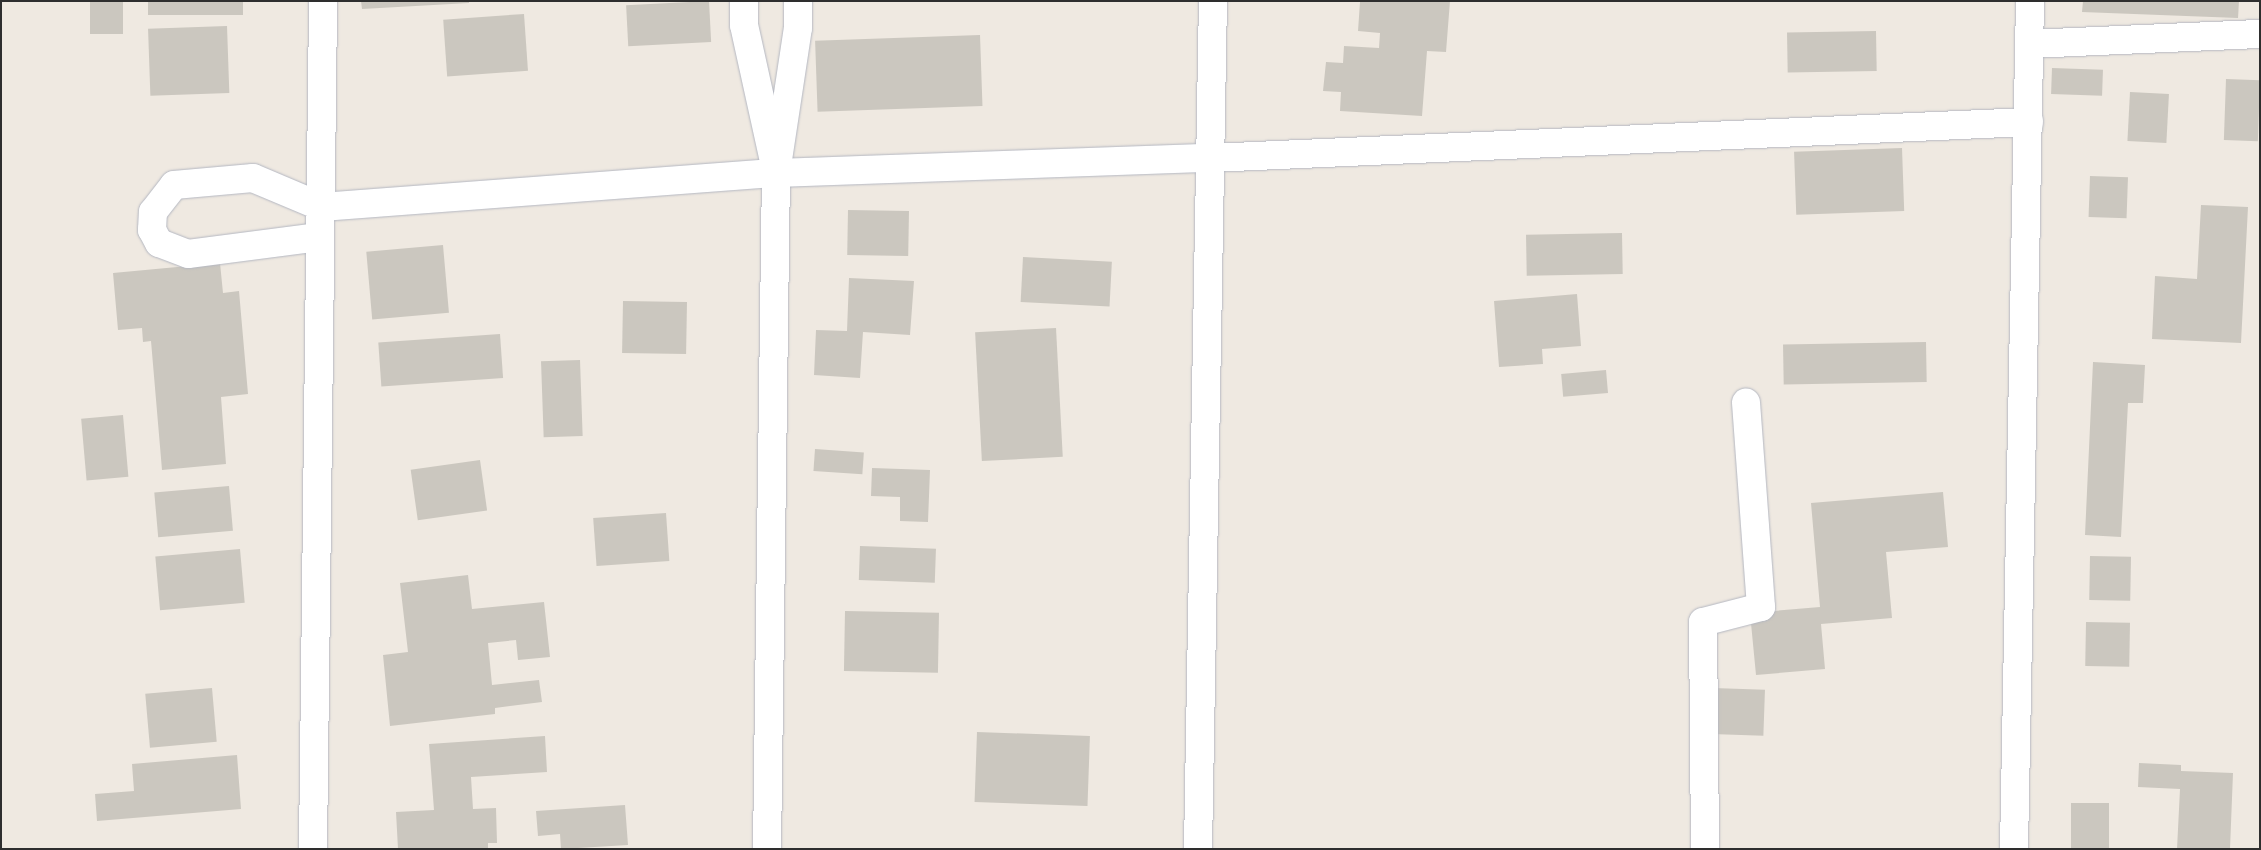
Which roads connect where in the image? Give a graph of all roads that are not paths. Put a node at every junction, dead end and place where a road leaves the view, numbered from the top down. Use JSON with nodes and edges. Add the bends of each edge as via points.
{"nodes":[{"id":1,"x":323,"y":1,"type":"edge"},
{"id":2,"x":744,"y":1,"type":"edge"},
{"id":3,"x":798,"y":1,"type":"edge"},
{"id":4,"x":1213,"y":1,"type":"edge"},
{"id":5,"x":2030,"y":1,"type":"edge"},
{"id":6,"x":2260,"y":34,"type":"edge"},
{"id":7,"x":2029,"y":44,"type":"junction"},
{"id":8,"x":2029,"y":122,"type":"junction"},
{"id":9,"x":1210,"y":158,"type":"junction"},
{"id":10,"x":776,"y":173,"type":"junction"},
{"id":11,"x":322,"y":206,"type":"junction"},
{"id":12,"x":319,"y":237,"type":"junction"},
{"id":13,"x":1746,"y":403,"type":"dead end"},
{"id":14,"x":313,"y":849,"type":"edge"},
{"id":15,"x":766,"y":849,"type":"edge"},
{"id":16,"x":1198,"y":849,"type":"edge"},
{"id":17,"x":1705,"y":849,"type":"edge"},
{"id":18,"x":2014,"y":849,"type":"edge"}],
"edges":[{"from":1,"to":11,"type":"street"},
{"from":2,"to":10,"type":"street","via":[[744,25]]},
{"from":3,"to":10,"type":"street","via":[[798,28]]},
{"from":4,"to":9,"type":"street"},
{"from":5,"to":7,"type":"street"},
{"from":6,"to":7,"type":"street"},
{"from":7,"to":8,"type":"street"},
{"from":8,"to":9,"type":"street"},
{"from":8,"to":18,"type":"street"},
{"from":9,"to":10,"type":"street"},
{"from":9,"to":16,"type":"street"},
{"from":10,"to":11,"type":"street"},
{"from":10,"to":15,"type":"street"},
{"from":11,"to":12,"type":"street"},
{"from":11,"to":12,"type":"street","via":[[254,178],[174,185],[153,212],[152,230],[159,242],[188,254]]},
{"from":12,"to":14,"type":"street"},
{"from":13,"to":17,"type":"street","via":[[1761,608],[1703,622]]}]}
